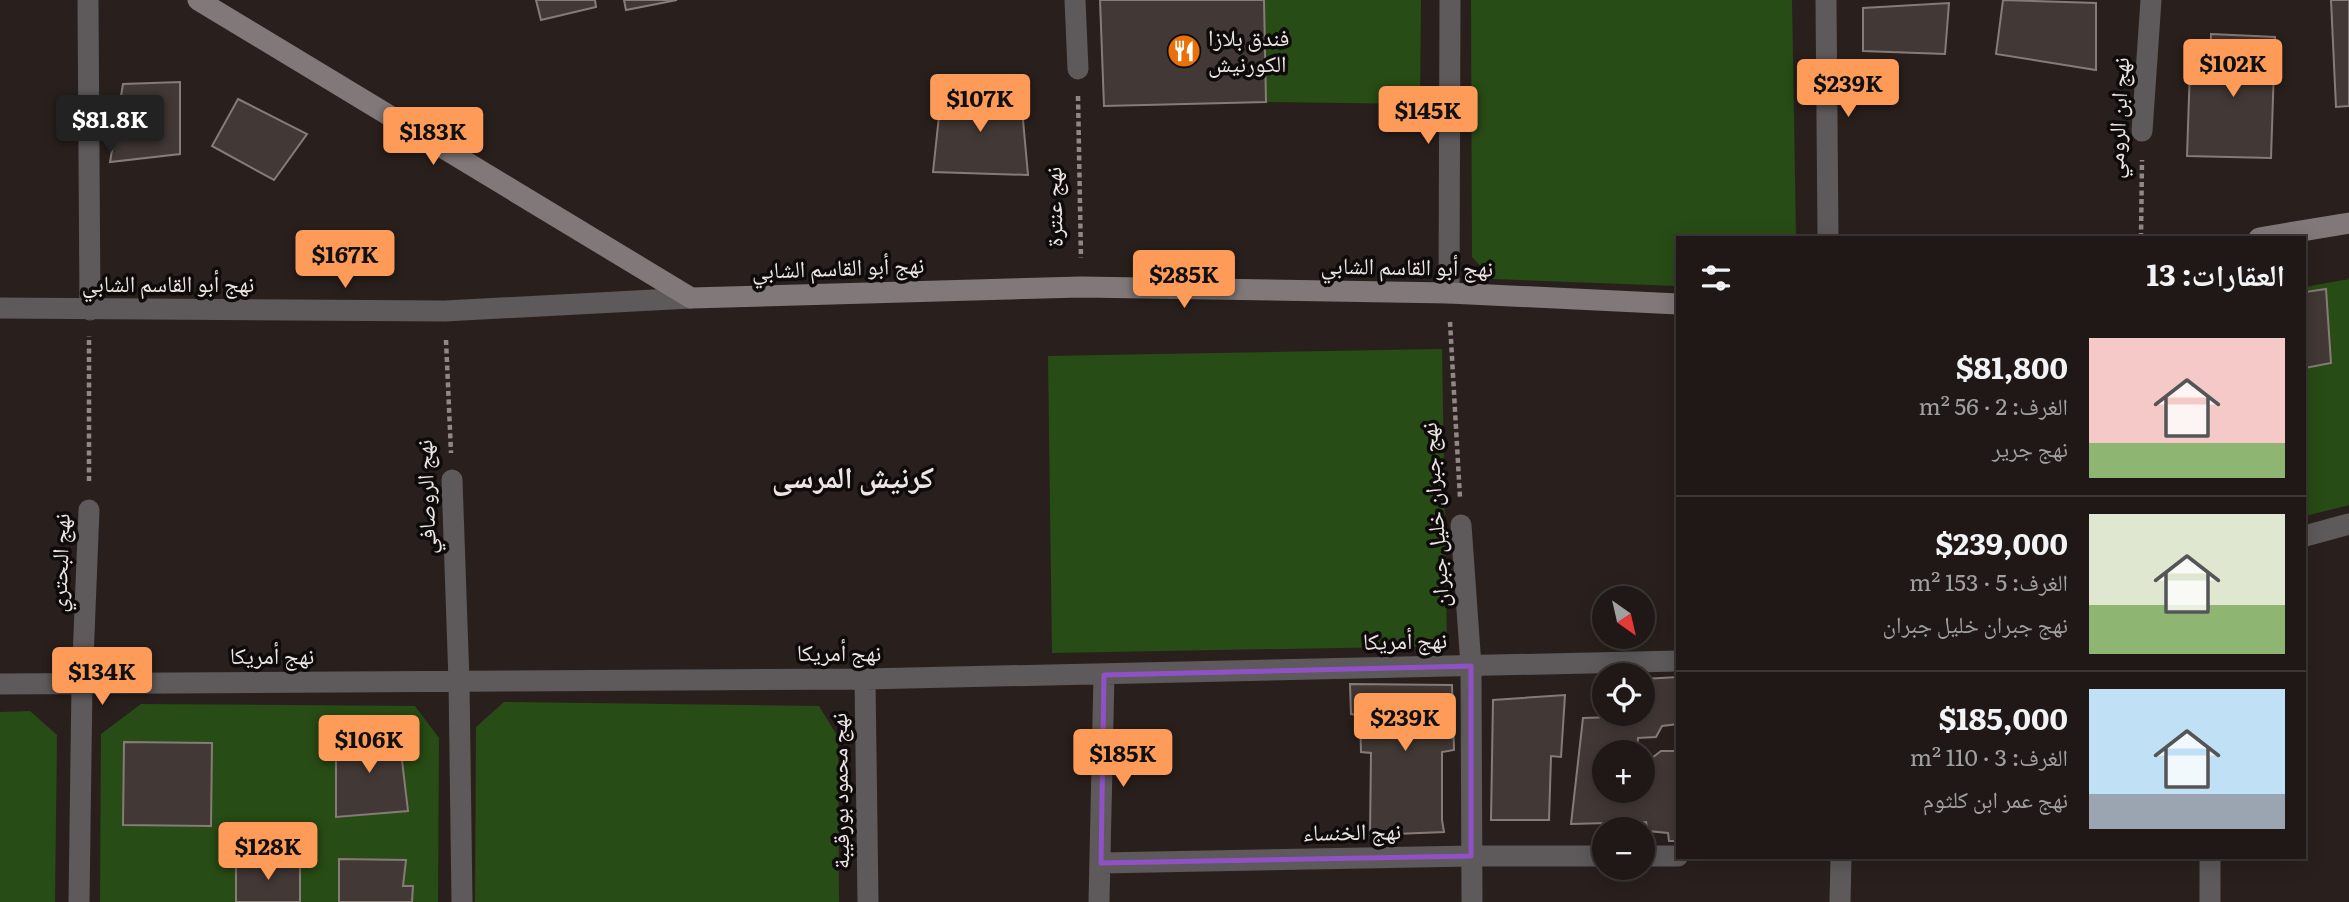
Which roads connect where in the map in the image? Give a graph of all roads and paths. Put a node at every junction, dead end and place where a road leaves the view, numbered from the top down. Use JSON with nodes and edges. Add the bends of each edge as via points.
{"nodes":[{"id":1,"x":88,"y":0,"type":"edge"},
{"id":2,"x":198,"y":0,"type":"edge"},
{"id":3,"x":1075,"y":0,"type":"edge"},
{"id":4,"x":1450,"y":0,"type":"edge"},
{"id":5,"x":1826,"y":0,"type":"edge"},
{"id":6,"x":2151,"y":0,"type":"edge"},
{"id":7,"x":1078,"y":69,"type":"joint"},
{"id":8,"x":2142,"y":131,"type":"joint"},
{"id":9,"x":2349,"y":223,"type":"edge"},
{"id":10,"x":1828,"y":236,"type":"edge"},
{"id":11,"x":2141,"y":236,"type":"edge"},
{"id":12,"x":2271,"y":236,"type":"edge"},
{"id":13,"x":1081,"y":287,"type":"junction"},
{"id":14,"x":1449,"y":293,"type":"junction"},
{"id":15,"x":691,"y":298,"type":"junction"},
{"id":16,"x":1676,"y":304,"type":"edge"},
{"id":17,"x":0,"y":307,"type":"edge"},
{"id":18,"x":90,"y":310,"type":"junction"},
{"id":19,"x":445,"y":311,"type":"junction"},
{"id":20,"x":452,"y":480,"type":"joint"},
{"id":21,"x":89,"y":510,"type":"joint"},
{"id":22,"x":2349,"y":524,"type":"edge"},
{"id":23,"x":1461,"y":525,"type":"joint"},
{"id":24,"x":2306,"y":536,"type":"edge"},
{"id":25,"x":1676,"y":661,"type":"edge"},
{"id":26,"x":1471,"y":666,"type":"junction"},
{"id":27,"x":1104,"y":675,"type":"junction"},
{"id":28,"x":866,"y":679,"type":"junction"},
{"id":29,"x":459,"y":681,"type":"junction"},
{"id":30,"x":0,"y":684,"type":"edge"},
{"id":31,"x":82,"y":684,"type":"junction"},
{"id":32,"x":1471,"y":856,"type":"junction"},
{"id":33,"x":1592,"y":856,"type":"edge"},
{"id":34,"x":1655,"y":856,"type":"edge"},
{"id":35,"x":1676,"y":856,"type":"edge"},
{"id":36,"x":1841,"y":859,"type":"edge"},
{"id":37,"x":2210,"y":859,"type":"edge"},
{"id":38,"x":1101,"y":863,"type":"junction"},
{"id":39,"x":79,"y":902,"type":"edge"},
{"id":40,"x":462,"y":902,"type":"edge"},
{"id":41,"x":868,"y":902,"type":"edge"},
{"id":42,"x":1099,"y":902,"type":"edge"},
{"id":43,"x":1472,"y":902,"type":"edge"},
{"id":44,"x":1840,"y":902,"type":"edge"},
{"id":45,"x":2210,"y":902,"type":"edge"}],
"edges":[{"from":1,"to":18,"type":"street"},
{"from":2,"to":15,"type":"street"},
{"from":3,"to":7,"type":"street"},
{"from":4,"to":14,"type":"street"},
{"from":5,"to":10,"type":"street"},
{"from":6,"to":8,"type":"street","name":"نهج ابن الرومي"},
{"from":7,"to":13,"type":"path","name":"نهج عنترة"},
{"from":8,"to":11,"type":"path","name":"نهج ابن الرومي"},
{"from":9,"to":12,"type":"street"},
{"from":13,"to":14,"type":"street","name":"نهج أبو القاسم الشابي"},
{"from":13,"to":15,"type":"street","name":"نهج أبو القاسم الشابي"},
{"from":14,"to":16,"type":"street","name":"نهج أبو القاسم الشابي"},
{"from":14,"to":23,"type":"path","name":"نهج جبران خليل جبران"},
{"from":15,"to":19,"type":"street","name":"نهج أبو القاسم الشابي"},
{"from":17,"to":18,"type":"street","name":"نهج أبو القاسم الشابي"},
{"from":18,"to":19,"type":"street","name":"نهج أبو القاسم الشابي"},
{"from":18,"to":21,"type":"path","name":"نهج البحتري"},
{"from":19,"to":20,"type":"path","name":"نهج الروصافي"},
{"from":20,"to":29,"type":"street","name":"نهج الروصافي"},
{"from":21,"to":31,"type":"street","name":"نهج البحتري"},
{"from":22,"to":24,"type":"street"},
{"from":23,"to":26,"type":"street","name":"نهج جبران خليل جبران"},
{"from":25,"to":26,"type":"street","name":"نهج أمريكا"},
{"from":26,"to":27,"type":"street","name":"نهج أمريكا"},
{"from":26,"to":32,"type":"street","name":"نهج جبران خليل جبران"},
{"from":27,"to":28,"type":"street","name":"نهج أمريكا"},
{"from":27,"to":38,"type":"street"},
{"from":28,"to":29,"type":"street","name":"نهج أمريكا"},
{"from":28,"to":41,"type":"street","name":"نهج محمود بورقيبة"},
{"from":29,"to":31,"type":"street","name":"نهج أمريكا"},
{"from":29,"to":40,"type":"street","name":"نهج الروصافي"},
{"from":30,"to":31,"type":"street","name":"نهج أمريكا"},
{"from":31,"to":39,"type":"street","name":"نهج البحتري"},
{"from":32,"to":33,"type":"street","name":"نهج الخنساء"},
{"from":32,"to":38,"type":"street","name":"نهج الخنساء"},
{"from":32,"to":43,"type":"street","name":"نهج جبران خليل جبران"},
{"from":34,"to":35,"type":"street"},
{"from":36,"to":44,"type":"street"},
{"from":37,"to":45,"type":"street"},
{"from":38,"to":42,"type":"street"}]}
